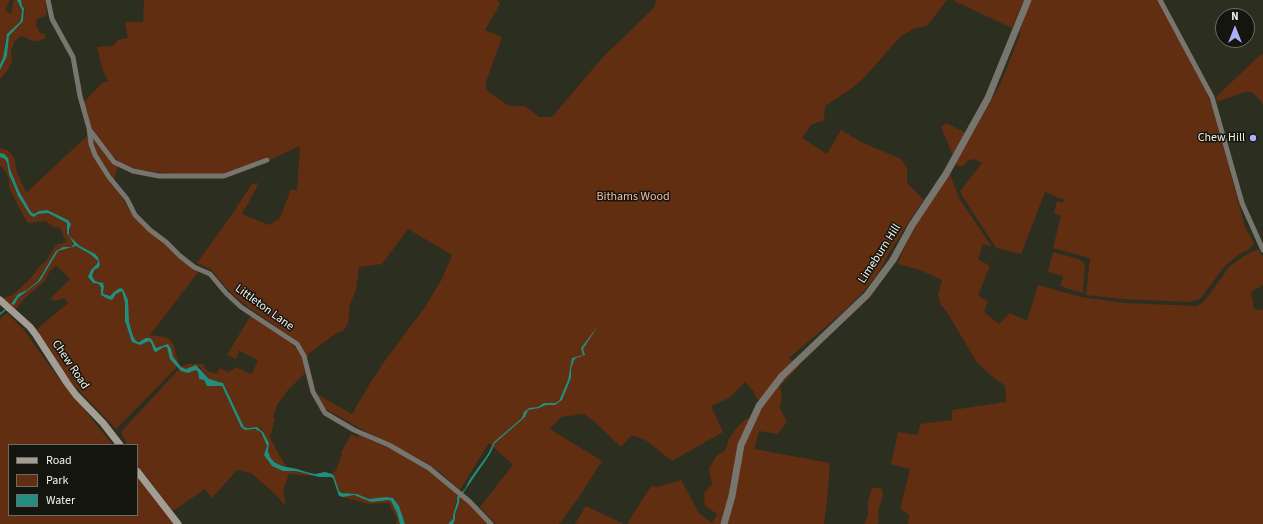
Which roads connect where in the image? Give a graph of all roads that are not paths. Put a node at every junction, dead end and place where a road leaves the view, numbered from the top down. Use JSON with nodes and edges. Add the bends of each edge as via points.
{"nodes":[{"id":1,"x":48,"y":0,"type":"edge"},
{"id":2,"x":1028,"y":0,"type":"edge"},
{"id":3,"x":1160,"y":0,"type":"edge"},
{"id":4,"x":89,"y":128,"type":"junction"},
{"id":5,"x":267,"y":160,"type":"dead end"},
{"id":6,"x":1263,"y":250,"type":"edge"},
{"id":7,"x":0,"y":300,"type":"edge"},
{"id":8,"x":119,"y":444,"type":"edge"},
{"id":9,"x":138,"y":472,"type":"edge"},
{"id":10,"x":178,"y":524,"type":"edge"},
{"id":11,"x":491,"y":524,"type":"edge"},
{"id":12,"x":724,"y":524,"type":"edge"}],
"edges":[{"from":1,"to":4,"type":"street","name":"Littleton Lane","via":[[52,19],[73,57]]},
{"from":2,"to":12,"type":"street","name":"Limeburn Hill","via":[[988,98],[946,174],[912,225],[893,260],[867,295],[782,376],[760,406],[741,445]]},
{"from":3,"to":6,"type":"street","via":[[1212,97],[1242,203]]},
{"from":4,"to":5,"type":"street","via":[[114,162],[133,171],[159,176],[218,177]]},
{"from":4,"to":11,"type":"street","name":"Littleton Lane","via":[[95,155],[127,199],[135,215],[180,256],[194,267],[210,274],[242,307],[296,344],[304,356],[313,392],[325,413],[429,468],[470,502]]},
{"from":7,"to":8,"type":"main road","name":"Chew Road","via":[[36,335],[72,389]]},
{"from":9,"to":10,"type":"main road"}]}
